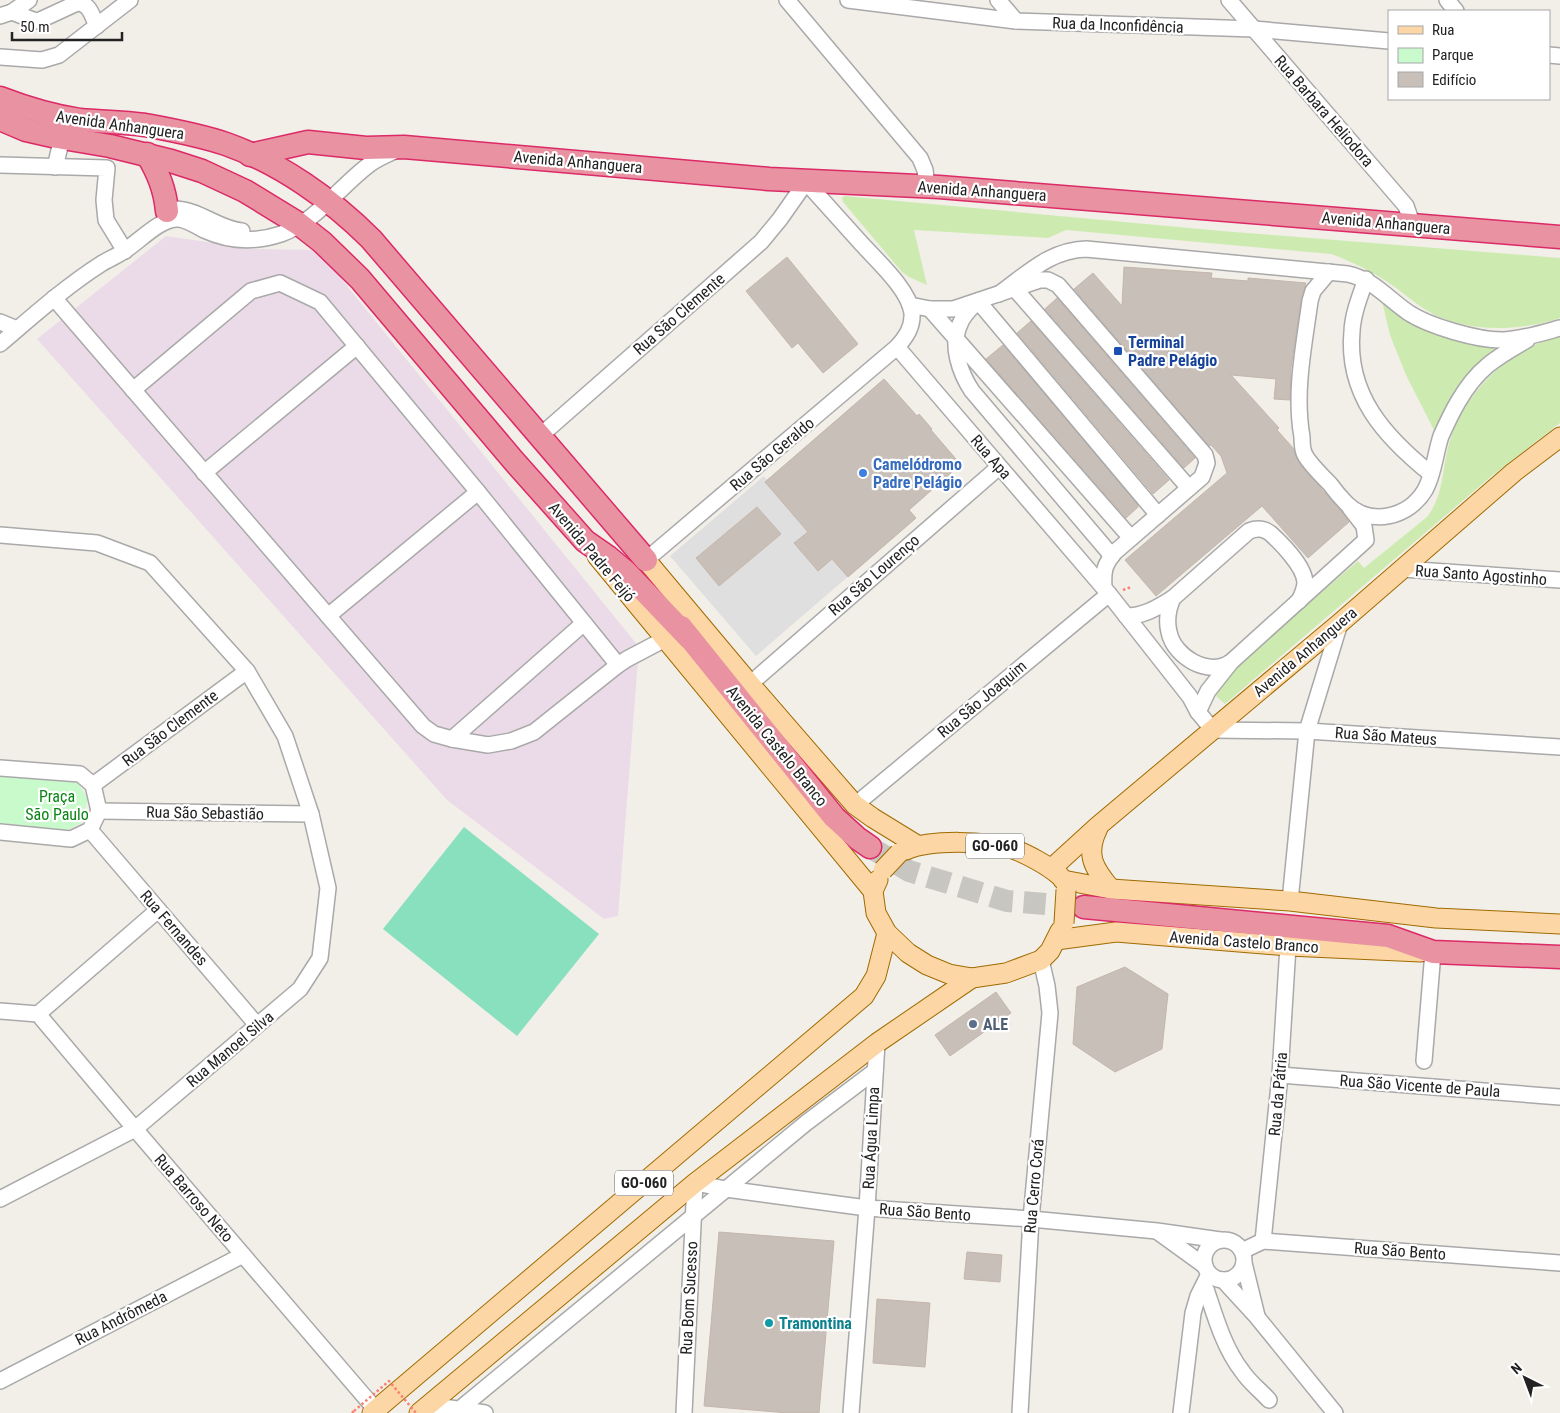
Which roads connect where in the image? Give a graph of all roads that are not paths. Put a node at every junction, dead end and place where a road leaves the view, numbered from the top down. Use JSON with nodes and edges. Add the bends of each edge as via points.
{"nodes":[{"id":1,"x":29,"y":0,"type":"edge"},
{"id":2,"x":130,"y":0,"type":"edge"},
{"id":3,"x":787,"y":0,"type":"edge"},
{"id":4,"x":848,"y":0,"type":"edge"},
{"id":5,"x":998,"y":0,"type":"edge"},
{"id":6,"x":1229,"y":0,"type":"edge"},
{"id":7,"x":1447,"y":0,"type":"edge"},
{"id":8,"x":1455,"y":10,"type":"edge"},
{"id":9,"x":6,"y":14,"type":"edge"},
{"id":10,"x":1016,"y":21,"type":"junction"},
{"id":11,"x":97,"y":26,"type":"junction"},
{"id":12,"x":1254,"y":29,"type":"junction"},
{"id":13,"x":1388,"y":41,"type":"edge"},
{"id":14,"x":0,"y":57,"type":"edge"},
{"id":15,"x":0,"y":86,"type":"edge"},
{"id":16,"x":9,"y":101,"type":"edge"},
{"id":17,"x":0,"y":119,"type":"edge"},
{"id":18,"x":0,"y":136,"type":"edge"},
{"id":19,"x":59,"y":138,"type":"junction"},
{"id":20,"x":110,"y":146,"type":"junction"},
{"id":21,"x":404,"y":147,"type":"junction"},
{"id":22,"x":147,"y":154,"type":"junction"},
{"id":23,"x":250,"y":154,"type":"junction"},
{"id":24,"x":0,"y":165,"type":"edge"},
{"id":25,"x":55,"y":167,"type":"junction"},
{"id":26,"x":107,"y":168,"type":"junction"},
{"id":27,"x":806,"y":182,"type":"junction"},
{"id":28,"x":928,"y":186,"type":"junction"},
{"id":29,"x":329,"y":201,"type":"junction"},
{"id":30,"x":167,"y":211,"type":"junction"},
{"id":31,"x":300,"y":224,"type":"junction"},
{"id":32,"x":1413,"y":226,"type":"junction"},
{"id":33,"x":1560,"y":237,"type":"edge"},
{"id":34,"x":123,"y":248,"type":"junction"},
{"id":35,"x":1284,"y":267,"type":"junction"},
{"id":36,"x":1329,"y":272,"type":"junction"},
{"id":37,"x":1366,"y":279,"type":"junction"},
{"id":38,"x":1015,"y":289,"type":"junction"},
{"id":39,"x":999,"y":294,"type":"junction"},
{"id":40,"x":54,"y":298,"type":"junction"},
{"id":41,"x":978,"y":301,"type":"junction"},
{"id":42,"x":1310,"y":301,"type":"junction"},
{"id":43,"x":910,"y":305,"type":"junction"},
{"id":44,"x":930,"y":309,"type":"junction"},
{"id":45,"x":0,"y":322,"type":"edge"},
{"id":46,"x":1560,"y":328,"type":"edge"},
{"id":47,"x":17,"y":329,"type":"junction"},
{"id":48,"x":1537,"y":335,"type":"junction"},
{"id":49,"x":956,"y":339,"type":"junction"},
{"id":50,"x":0,"y":344,"type":"edge"},
{"id":51,"x":357,"y":346,"type":"junction"},
{"id":52,"x":897,"y":347,"type":"junction"},
{"id":53,"x":133,"y":390,"type":"junction"},
{"id":54,"x":540,"y":436,"type":"junction"},
{"id":55,"x":1560,"y":438,"type":"edge"},
{"id":56,"x":999,"y":467,"type":"junction"},
{"id":57,"x":204,"y":473,"type":"junction"},
{"id":58,"x":1431,"y":474,"type":"junction"},
{"id":59,"x":1189,"y":488,"type":"junction"},
{"id":60,"x":478,"y":492,"type":"junction"},
{"id":61,"x":1348,"y":505,"type":"junction"},
{"id":62,"x":1158,"y":515,"type":"junction"},
{"id":63,"x":610,"y":517,"type":"junction"},
{"id":64,"x":0,"y":535,"type":"edge"},
{"id":65,"x":1131,"y":538,"type":"junction"},
{"id":66,"x":585,"y":542,"type":"junction"},
{"id":67,"x":1112,"y":556,"type":"junction"},
{"id":68,"x":646,"y":560,"type":"junction"},
{"id":69,"x":1403,"y":569,"type":"junction"},
{"id":70,"x":1560,"y":580,"type":"edge"},
{"id":71,"x":1106,"y":591,"type":"junction"},
{"id":72,"x":1173,"y":598,"type":"junction"},
{"id":73,"x":1299,"y":601,"type":"junction"},
{"id":74,"x":328,"y":616,"type":"junction"},
{"id":75,"x":1126,"y":616,"type":"junction"},
{"id":76,"x":584,"y":623,"type":"junction"},
{"id":77,"x":1340,"y":623,"type":"junction"},
{"id":78,"x":689,"y":638,"type":"junction"},
{"id":79,"x":665,"y":639,"type":"junction"},
{"id":80,"x":1231,"y":662,"type":"junction"},
{"id":81,"x":618,"y":665,"type":"junction"},
{"id":82,"x":247,"y":671,"type":"junction"},
{"id":83,"x":750,"y":684,"type":"junction"},
{"id":84,"x":1198,"y":712,"type":"junction"},
{"id":85,"x":1213,"y":730,"type":"junction"},
{"id":86,"x":1307,"y":731,"type":"junction"},
{"id":87,"x":452,"y":739,"type":"junction"},
{"id":88,"x":1560,"y":747,"type":"edge"},
{"id":89,"x":0,"y":768,"type":"edge"},
{"id":90,"x":93,"y":785,"type":"junction"},
{"id":91,"x":855,"y":804,"type":"junction"},
{"id":92,"x":99,"y":812,"type":"junction"},
{"id":93,"x":312,"y":814,"type":"junction"},
{"id":94,"x":1098,"y":826,"type":"junction"},
{"id":95,"x":90,"y":830,"type":"junction"},
{"id":96,"x":0,"y":832,"type":"edge"},
{"id":97,"x":917,"y":845,"type":"junction"},
{"id":98,"x":870,"y":847,"type":"tunnel mouth"},
{"id":99,"x":1060,"y":879,"type":"junction"},
{"id":100,"x":1111,"y":889,"type":"junction"},
{"id":101,"x":873,"y":890,"type":"junction"},
{"id":102,"x":1290,"y":901,"type":"junction"},
{"id":103,"x":1084,"y":907,"type":"tunnel mouth"},
{"id":104,"x":158,"y":910,"type":"junction"},
{"id":105,"x":1436,"y":918,"type":"junction"},
{"id":106,"x":1560,"y":924,"type":"edge"},
{"id":107,"x":887,"y":933,"type":"junction"},
{"id":108,"x":1388,"y":936,"type":"junction"},
{"id":109,"x":1056,"y":940,"type":"junction"},
{"id":110,"x":1288,"y":946,"type":"junction"},
{"id":111,"x":1433,"y":952,"type":"junction"},
{"id":112,"x":1560,"y":957,"type":"edge"},
{"id":113,"x":1041,"y":960,"type":"junction"},
{"id":114,"x":972,"y":978,"type":"junction"},
{"id":115,"x":0,"y":1011,"type":"edge"},
{"id":116,"x":38,"y":1014,"type":"junction"},
{"id":117,"x":258,"y":1025,"type":"junction"},
{"id":118,"x":877,"y":1043,"type":"junction"},
{"id":119,"x":1424,"y":1061,"type":"dead end"},
{"id":120,"x":875,"y":1072,"type":"junction"},
{"id":121,"x":1280,"y":1075,"type":"junction"},
{"id":122,"x":1560,"y":1097,"type":"edge"},
{"id":123,"x":135,"y":1129,"type":"junction"},
{"id":124,"x":695,"y":1183,"type":"junction"},
{"id":125,"x":726,"y":1189,"type":"junction"},
{"id":126,"x":0,"y":1198,"type":"edge"},
{"id":127,"x":867,"y":1208,"type":"junction"},
{"id":128,"x":693,"y":1216,"type":"junction"},
{"id":129,"x":1031,"y":1219,"type":"junction"},
{"id":130,"x":1157,"y":1231,"type":"junction"},
{"id":131,"x":1220,"y":1240,"type":"junction"},
{"id":132,"x":1263,"y":1241,"type":"junction"},
{"id":133,"x":243,"y":1255,"type":"junction"},
{"id":134,"x":1243,"y":1257,"type":"junction"},
{"id":135,"x":1560,"y":1263,"type":"edge"},
{"id":136,"x":1210,"y":1281,"type":"junction"},
{"id":137,"x":1257,"y":1317,"type":"junction"},
{"id":138,"x":0,"y":1381,"type":"edge"},
{"id":139,"x":1269,"y":1400,"type":"dead end"},
{"id":140,"x":421,"y":1410,"type":"edge"},
{"id":141,"x":363,"y":1412,"type":"edge"},
{"id":142,"x":457,"y":1412,"type":"edge"},
{"id":143,"x":485,"y":1413,"type":"edge"},
{"id":144,"x":684,"y":1413,"type":"edge"},
{"id":145,"x":851,"y":1413,"type":"edge"},
{"id":146,"x":1020,"y":1413,"type":"edge"},
{"id":147,"x":1181,"y":1413,"type":"edge"},
{"id":148,"x":1335,"y":1413,"type":"edge"}],
"edges":[{"from":1,"to":9,"type":"street"},
{"from":2,"to":11,"type":"street"},
{"from":3,"to":28,"type":"street","via":[[920,158]]},
{"from":4,"to":10,"type":"street","name":"Rua da Inconfidência"},
{"from":5,"to":10,"type":"street"},
{"from":6,"to":12,"type":"street","name":"Rua Barbara Heliodora"},
{"from":7,"to":8,"type":"street"},
{"from":9,"to":11,"type":"street","via":[[38,21],[83,3],[89,8]]},
{"from":10,"to":12,"type":"street","name":"Rua da Inconfidência"},
{"from":11,"to":14,"type":"street","via":[[59,55],[42,60]]},
{"from":12,"to":13,"type":"street","name":"Rua da Inconfidência"},
{"from":12,"to":32,"type":"street","name":"Rua Barbara Heliodora","via":[[1406,206]]},
{"from":15,"to":16,"type":"highway","name":"Avenida Anhanguera"},
{"from":16,"to":23,"type":"highway","name":"Avenida Anhanguera","via":[[55,116],[174,131],[226,144]]},
{"from":17,"to":19,"type":"highway","name":"Avenida Anhanguera","via":[[26,130]]},
{"from":18,"to":19,"type":"highway","name":"Avenida Anhanguera"},
{"from":19,"to":20,"type":"highway","name":"Avenida Anhanguera"},
{"from":19,"to":25,"type":"street"},
{"from":20,"to":22,"type":"highway","name":"Avenida Anhanguera"},
{"from":20,"to":26,"type":"street"},
{"from":21,"to":23,"type":"highway","name":"Avenida Anhanguera","via":[[366,148],[308,142]]},
{"from":21,"to":27,"type":"highway","name":"Avenida Anhanguera"},
{"from":21,"to":29,"type":"street","via":[[371,163]]},
{"from":22,"to":30,"type":"highway","via":[[162,184]]},
{"from":22,"to":31,"type":"highway","name":"Avenida Anhanguera","via":[[202,171]]},
{"from":23,"to":29,"type":"highway","name":"Avenida Anhanguera"},
{"from":24,"to":25,"type":"street"},
{"from":25,"to":26,"type":"street"},
{"from":26,"to":34,"type":"street","via":[[106,220]]},
{"from":27,"to":28,"type":"highway","name":"Avenida Anhanguera"},
{"from":27,"to":43,"type":"street","via":[[897,284]]},
{"from":27,"to":54,"type":"street","name":"Rua São Clemente","via":[[760,242]]},
{"from":28,"to":32,"type":"highway","name":"Avenida Anhanguera"},
{"from":29,"to":31,"type":"street"},
{"from":29,"to":54,"type":"highway","via":[[371,239]]},
{"from":30,"to":31,"type":"street","via":[[176,209],[195,213],[234,230]]},
{"from":30,"to":34,"type":"street","via":[[148,223]]},
{"from":31,"to":34,"type":"street","via":[[282,234],[248,241],[219,236],[188,221],[170,220]]},
{"from":31,"to":66,"type":"highway","name":"Avenida Padre Feijó","via":[[360,279]]},
{"from":32,"to":33,"type":"highway","name":"Avenida Anhanguera"},
{"from":34,"to":40,"type":"street"},
{"from":35,"to":36,"type":"street"},
{"from":35,"to":39,"type":"street","via":[[1074,249],[1049,258]]},
{"from":35,"to":42,"type":"street","via":[[1307,279]]},
{"from":36,"to":37,"type":"street"},
{"from":36,"to":42,"type":"street","via":[[1312,291]]},
{"from":37,"to":48,"type":"street","via":[[1409,313],[1441,328],[1488,339]]},
{"from":37,"to":58,"type":"street","via":[[1352,331],[1351,359],[1357,385],[1382,428]]},
{"from":38,"to":39,"type":"street"},
{"from":38,"to":59,"type":"street"},
{"from":38,"to":59,"type":"street","via":[[1048,280],[1064,290],[1205,455],[1206,470]]},
{"from":39,"to":41,"type":"street"},
{"from":40,"to":47,"type":"street"},
{"from":40,"to":53,"type":"street"},
{"from":41,"to":44,"type":"street","via":[[953,309]]},
{"from":41,"to":49,"type":"street","via":[[959,325]]},
{"from":41,"to":62,"type":"street"},
{"from":42,"to":61,"type":"street","via":[[1298,396],[1305,455]]},
{"from":43,"to":44,"type":"street"},
{"from":43,"to":52,"type":"street","via":[[910,329]]},
{"from":44,"to":49,"type":"street"},
{"from":45,"to":47,"type":"street"},
{"from":46,"to":48,"type":"street"},
{"from":47,"to":50,"type":"street"},
{"from":48,"to":58,"type":"street","via":[[1494,359],[1470,383],[1441,436]]},
{"from":49,"to":65,"type":"street"},
{"from":49,"to":67,"type":"street","via":[[957,355],[972,391]]},
{"from":51,"to":53,"type":"street","via":[[320,302],[280,283],[251,291]]},
{"from":51,"to":57,"type":"street"},
{"from":51,"to":60,"type":"street"},
{"from":52,"to":56,"type":"street","name":"Rua Apa"},
{"from":52,"to":68,"type":"street","name":"Rua São Geraldo"},
{"from":53,"to":57,"type":"street"},
{"from":54,"to":63,"type":"highway"},
{"from":55,"to":69,"type":"main road","name":"Avenida Anhanguera","via":[[1514,472]]},
{"from":56,"to":71,"type":"street","name":"Rua Apa"},
{"from":56,"to":83,"type":"street","name":"Rua São Lourenço"},
{"from":57,"to":74,"type":"street"},
{"from":58,"to":61,"type":"street","via":[[1416,502],[1398,514],[1388,517],[1366,515]]},
{"from":59,"to":62,"type":"street"},
{"from":60,"to":74,"type":"street"},
{"from":60,"to":76,"type":"street"},
{"from":61,"to":73,"type":"street","via":[[1364,526],[1366,540]]},
{"from":62,"to":65,"type":"street"},
{"from":63,"to":68,"type":"highway"},
{"from":63,"to":78,"type":"highway","name":"Avenida Castelo Branco","via":[[623,542]]},
{"from":64,"to":82,"type":"street","name":"Rua Manoel Silva","via":[[97,543],[150,563]]},
{"from":65,"to":67,"type":"street"},
{"from":66,"to":78,"type":"highway","name":"Avenida Castelo Branco","via":[[626,572]]},
{"from":66,"to":79,"type":"main road","name":"Avenida Padre Feijó"},
{"from":67,"to":71,"type":"street","via":[[1104,567]]},
{"from":68,"to":83,"type":"main road"},
{"from":69,"to":70,"type":"street","name":"Rua Santo Agostinho"},
{"from":69,"to":77,"type":"main road","name":"Avenida Anhanguera"},
{"from":71,"to":75,"type":"street","name":"Rua Apa"},
{"from":71,"to":91,"type":"street","name":"Rua São Joaquim"},
{"from":72,"to":73,"type":"street","via":[[1249,531],[1259,528],[1273,535],[1298,564],[1305,580]]},
{"from":72,"to":75,"type":"street","via":[[1153,611]]},
{"from":72,"to":80,"type":"street","via":[[1167,621],[1174,646],[1185,658],[1204,666],[1215,667]]},
{"from":73,"to":80,"type":"street"},
{"from":74,"to":87,"type":"street","via":[[423,726],[434,734]]},
{"from":75,"to":84,"type":"street","name":"Rua Apa","via":[[1190,697]]},
{"from":76,"to":81,"type":"street"},
{"from":76,"to":87,"type":"street"},
{"from":77,"to":85,"type":"main road","name":"Avenida Anhanguera"},
{"from":77,"to":86,"type":"street"},
{"from":78,"to":98,"type":"highway","name":"Avenida Castelo Branco","via":[[834,817]]},
{"from":79,"to":81,"type":"street"},
{"from":79,"to":101,"type":"main road","name":"Avenida Padre Feijó"},
{"from":80,"to":84,"type":"street","via":[[1208,691]]},
{"from":81,"to":87,"type":"street","via":[[534,732],[488,745]]},
{"from":82,"to":90,"type":"street","name":"Rua São Clemente"},
{"from":82,"to":93,"type":"street","name":"Rua Manoel Silva","via":[[286,736]]},
{"from":83,"to":91,"type":"main road"},
{"from":84,"to":85,"type":"street","name":"Rua Apa"},
{"from":85,"to":86,"type":"street","name":"Rua São Mateus"},
{"from":85,"to":94,"type":"main road","name":"Avenida Anhanguera"},
{"from":86,"to":88,"type":"street","name":"Rua São Mateus"},
{"from":86,"to":102,"type":"street"},
{"from":89,"to":90,"type":"street","via":[[80,774]]},
{"from":90,"to":92,"type":"street"},
{"from":91,"to":97,"type":"main road"},
{"from":92,"to":93,"type":"street","name":"Rua São Sebastião"},
{"from":92,"to":95,"type":"street"},
{"from":93,"to":117,"type":"street","name":"Rua Manoel Silva","via":[[328,888],[320,958],[300,989]]},
{"from":94,"to":99,"type":"main road","name":"Avenida Anhanguera"},
{"from":94,"to":100,"type":"main road","via":[[1091,851],[1098,874]]},
{"from":95,"to":96,"type":"street","via":[[71,839]]},
{"from":95,"to":104,"type":"street","name":"Rua Fernandes"},
{"from":97,"to":99,"type":"main road","number":"GO-060","via":[[948,842],[1014,850]]},
{"from":97,"to":101,"type":"main road","number":"GO-060","bridge":true,"via":[[899,853],[882,870]]},
{"from":99,"to":100,"type":"main road","name":"Avenida Castelo Branco"},
{"from":99,"to":109,"type":"main road","bridge":true,"via":[[1064,923]]},
{"from":100,"to":102,"type":"main road","name":"Avenida Castelo Branco"},
{"from":101,"to":107,"type":"main road","via":[[876,913]]},
{"from":102,"to":105,"type":"main road","name":"Avenida Castelo Branco"},
{"from":103,"to":108,"type":"highway","name":"Avenida Castelo Branco"},
{"from":104,"to":116,"type":"street"},
{"from":104,"to":117,"type":"street","name":"Rua Fernandes"},
{"from":105,"to":106,"type":"main road","name":"Avenida Castelo Branco"},
{"from":105,"to":108,"type":"main road","name":"Avenida Castelo Branco"},
{"from":107,"to":114,"type":"main road","via":[[927,965]]},
{"from":107,"to":141,"type":"main road","name":"GO-060","number":"GO-060","via":[[876,976],[864,996]]},
{"from":108,"to":111,"type":"highway","name":"Avenida Castelo Branco"},
{"from":109,"to":110,"type":"main road","name":"Avenida Castelo Branco","via":[[1116,932]]},
{"from":109,"to":113,"type":"main road"},
{"from":110,"to":111,"type":"main road","name":"Avenida Castelo Branco"},
{"from":110,"to":121,"type":"street","name":"Rua da Pátria"},
{"from":111,"to":112,"type":"highway","name":"Avenida Castelo Branco"},
{"from":111,"to":119,"type":"street"},
{"from":113,"to":114,"type":"main road","number":"GO-060","via":[[1006,973]]},
{"from":113,"to":129,"type":"street","name":"Rua Cerro Corá","via":[[1050,1013]]},
{"from":114,"to":118,"type":"main road","name":"GO-060","number":"GO-060"},
{"from":115,"to":116,"type":"street"},
{"from":116,"to":123,"type":"street","name":"Rua Barroso Neto"},
{"from":117,"to":123,"type":"street","name":"Rua Manoel Silva"},
{"from":118,"to":120,"type":"street","name":"Rua Água Limpa"},
{"from":118,"to":124,"type":"main road","name":"GO-060","number":"GO-060"},
{"from":120,"to":125,"type":"street","via":[[806,1123]]},
{"from":120,"to":127,"type":"street","name":"Rua Água Limpa"},
{"from":121,"to":122,"type":"street","name":"Rua São Vicente de Paula"},
{"from":121,"to":132,"type":"street","name":"Rua da Pátria"},
{"from":123,"to":126,"type":"street","name":"Rua Manoel Silva"},
{"from":123,"to":133,"type":"street","name":"Rua Barroso Neto"},
{"from":124,"to":125,"type":"street","name":"Rua São Bento"},
{"from":124,"to":128,"type":"street","name":"Rua Bom Sucesso"},
{"from":124,"to":140,"type":"main road","name":"GO-060","number":"GO-060"},
{"from":125,"to":127,"type":"street","name":"Rua São Bento"},
{"from":125,"to":128,"type":"street"},
{"from":127,"to":129,"type":"street","name":"Rua São Bento"},
{"from":127,"to":145,"type":"street","name":"Rua Água Limpa"},
{"from":128,"to":142,"type":"street"},
{"from":128,"to":144,"type":"street","name":"Rua Bom Sucesso"},
{"from":129,"to":130,"type":"street","name":"Rua São Bento"},
{"from":129,"to":146,"type":"street","name":"Rua Cerro Corá"},
{"from":130,"to":131,"type":"street","name":"Rua São Bento"},
{"from":130,"to":136,"type":"street"},
{"from":131,"to":134,"type":"street","via":[[1236,1244]]},
{"from":131,"to":136,"type":"street","via":[[1210,1245],[1205,1255]]},
{"from":132,"to":134,"type":"street","name":"Rua São Bento"},
{"from":132,"to":135,"type":"street","name":"Rua São Bento"},
{"from":133,"to":138,"type":"street","name":"Rua Andrômeda"},
{"from":133,"to":141,"type":"street","name":"Rua Barroso Neto"},
{"from":134,"to":136,"type":"street","via":[[1240,1272],[1232,1278]]},
{"from":134,"to":137,"type":"street"},
{"from":136,"to":137,"type":"street"},
{"from":136,"to":139,"type":"street","via":[[1221,1330],[1237,1364]]},
{"from":136,"to":147,"type":"street","via":[[1193,1313]]},
{"from":137,"to":148,"type":"street"},
{"from":140,"to":142,"type":"street"},
{"from":142,"to":143,"type":"street"}]}
